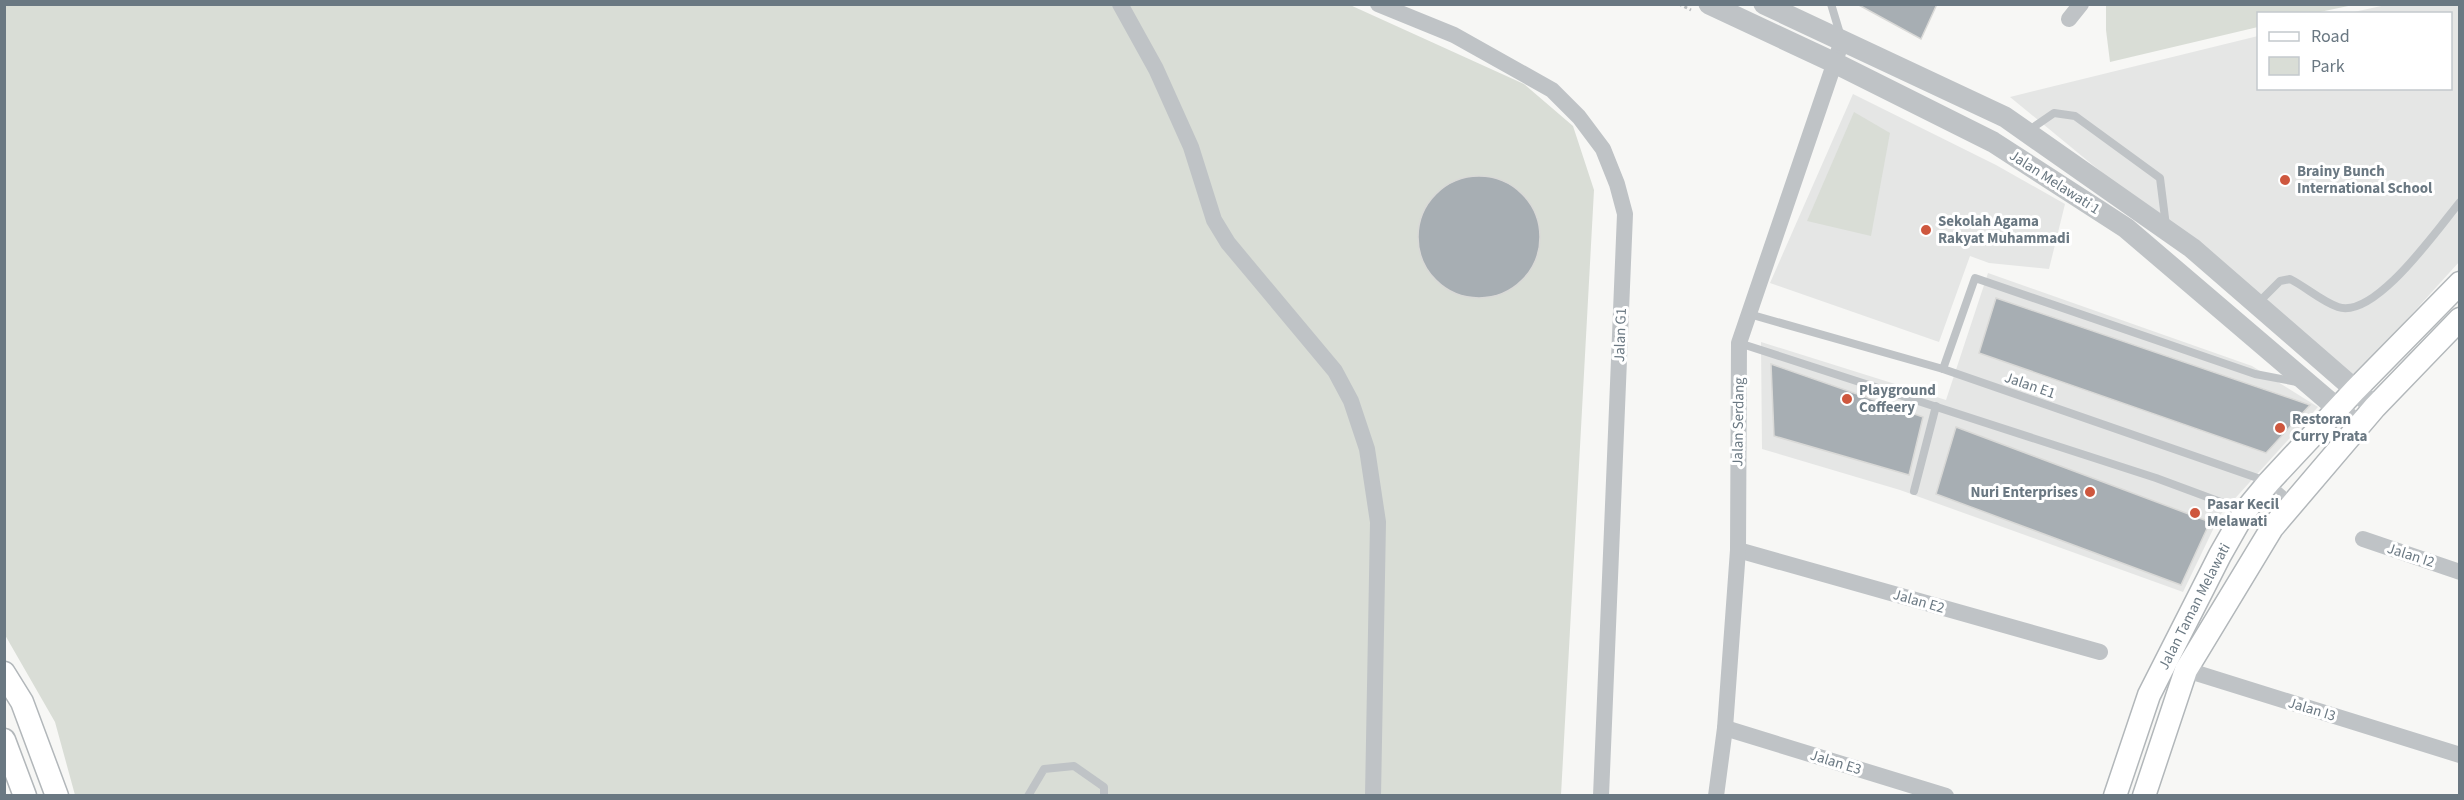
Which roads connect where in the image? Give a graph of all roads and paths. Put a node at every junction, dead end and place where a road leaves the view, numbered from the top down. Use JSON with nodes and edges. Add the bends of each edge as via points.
{"nodes":[{"id":1,"x":1120,"y":4,"type":"edge"},
{"id":2,"x":1378,"y":4,"type":"edge"},
{"id":3,"x":1709,"y":4,"type":"edge"},
{"id":4,"x":1764,"y":4,"type":"edge"},
{"id":5,"x":1831,"y":4,"type":"edge"},
{"id":6,"x":2081,"y":4,"type":"edge"},
{"id":7,"x":2069,"y":19,"type":"dead end"},
{"id":8,"x":1842,"y":41,"type":"junction"},
{"id":9,"x":1835,"y":63,"type":"junction"},
{"id":10,"x":2026,"y":132,"type":"junction"},
{"id":11,"x":2460,"y":202,"type":"edge"},
{"id":12,"x":2166,"y":229,"type":"junction"},
{"id":13,"x":2460,"y":283,"type":"edge"},
{"id":14,"x":2257,"y":304,"type":"junction"},
{"id":15,"x":1749,"y":314,"type":"junction"},
{"id":16,"x":2460,"y":320,"type":"edge"},
{"id":17,"x":1739,"y":343,"type":"junction"},
{"id":18,"x":1943,"y":369,"type":"junction"},
{"id":19,"x":2309,"y":384,"type":"junction"},
{"id":20,"x":2355,"y":390,"type":"junction"},
{"id":21,"x":1936,"y":406,"type":"junction"},
{"id":22,"x":2375,"y":407,"type":"junction"},
{"id":23,"x":2338,"y":408,"type":"junction"},
{"id":24,"x":2358,"y":426,"type":"junction"},
{"id":25,"x":2269,"y":482,"type":"junction"},
{"id":26,"x":1914,"y":491,"type":"dead end"},
{"id":27,"x":2292,"y":502,"type":"junction"},
{"id":28,"x":2245,"y":511,"type":"junction"},
{"id":29,"x":2272,"y":528,"type":"junction"},
{"id":30,"x":2363,"y":539,"type":"dead end"},
{"id":31,"x":1738,"y":550,"type":"junction"},
{"id":32,"x":2460,"y":572,"type":"edge"},
{"id":33,"x":2100,"y":652,"type":"dead end"},
{"id":34,"x":2164,"y":663,"type":"junction"},
{"id":35,"x":2186,"y":669,"type":"junction"},
{"id":36,"x":4,"y":674,"type":"edge"},
{"id":37,"x":1725,"y":728,"type":"junction"},
{"id":38,"x":4,"y":740,"type":"edge"},
{"id":39,"x":2460,"y":755,"type":"edge"},
{"id":40,"x":25,"y":795,"type":"edge"},
{"id":41,"x":57,"y":795,"type":"edge"},
{"id":42,"x":1028,"y":795,"type":"edge"},
{"id":43,"x":1104,"y":795,"type":"edge"},
{"id":44,"x":1373,"y":795,"type":"edge"},
{"id":45,"x":1602,"y":795,"type":"edge"},
{"id":46,"x":1716,"y":795,"type":"edge"},
{"id":47,"x":1946,"y":795,"type":"edge"},
{"id":48,"x":2115,"y":795,"type":"edge"},
{"id":49,"x":2144,"y":795,"type":"edge"}],
"edges":[{"from":1,"to":44,"type":"street","via":[[1156,69],[1191,147],[1214,220],[1228,243],[1335,371],[1351,401],[1367,449],[1378,522]]},
{"from":2,"to":45,"type":"street","name":"Jalan G1","via":[[1454,35],[1552,90],[1603,149],[1617,184],[1625,214]]},
{"from":3,"to":9,"type":"street","name":"Jalan Melawati 1"},
{"from":4,"to":8,"type":"street","name":"Jalan Melawati 1"},
{"from":5,"to":8,"type":"lane"},
{"from":6,"to":7,"type":"street"},
{"from":8,"to":9,"type":"street","name":"Jalan Serdang"},
{"from":8,"to":10,"type":"street","name":"Jalan Melawati 1","via":[[2005,117]]},
{"from":9,"to":15,"type":"street","name":"Jalan Serdang"},
{"from":9,"to":19,"type":"street","name":"Jalan Melawati 1","via":[[1993,142],[2126,228]]},
{"from":10,"to":12,"type":"street","name":"Jalan Melawati 1"},
{"from":10,"to":12,"type":"lane","via":[[2054,113],[2075,116],[2160,178]]},
{"from":11,"to":14,"type":"lane","via":[[2397,279],[2371,301],[2340,308],[2290,279],[2280,281]]},
{"from":12,"to":14,"type":"street","name":"Jalan Melawati 1"},
{"from":13,"to":20,"type":"main road","name":"Jalan Taman Melawati"},
{"from":14,"to":20,"type":"street","name":"Jalan Melawati 1"},
{"from":15,"to":17,"type":"street","name":"Jalan Serdang"},
{"from":15,"to":18,"type":"lane","name":"Jalan E1"},
{"from":16,"to":22,"type":"main road","name":"Jalan Taman Melawati"},
{"from":17,"to":21,"type":"lane"},
{"from":17,"to":31,"type":"street","name":"Jalan Serdang"},
{"from":18,"to":19,"type":"lane","via":[[1975,278],[2255,374]]},
{"from":18,"to":25,"type":"lane","name":"Jalan E1"},
{"from":19,"to":23,"type":"street","name":"Jalan Melawati 1"},
{"from":20,"to":22,"type":"street","name":"Jalan Melawati 1"},
{"from":20,"to":23,"type":"main road","name":"Jalan Taman Melawati"},
{"from":21,"to":26,"type":"lane"},
{"from":21,"to":28,"type":"lane"},
{"from":22,"to":24,"type":"main road","name":"Jalan Taman Melawati"},
{"from":23,"to":24,"type":"street","name":"Jalan Melawati 1"},
{"from":23,"to":25,"type":"main road","name":"Jalan Taman Melawati"},
{"from":24,"to":27,"type":"main road","name":"Jalan Taman Melawati"},
{"from":25,"to":27,"type":"lane","name":"Jalan E1"},
{"from":25,"to":28,"type":"main road","name":"Jalan Taman Melawati"},
{"from":27,"to":29,"type":"main road","name":"Jalan Taman Melawati"},
{"from":28,"to":29,"type":"lane"},
{"from":28,"to":34,"type":"main road","name":"Jalan Taman Melawati"},
{"from":29,"to":35,"type":"main road","name":"Jalan Taman Melawati"},
{"from":30,"to":32,"type":"street","name":"Jalan I2"},
{"from":31,"to":33,"type":"street","name":"Jalan E2"},
{"from":31,"to":37,"type":"street","name":"Jalan Serdang"},
{"from":34,"to":35,"type":"street","name":"Jalan I3"},
{"from":34,"to":48,"type":"main road","name":"Jalan Taman Melawati"},
{"from":35,"to":39,"type":"street","name":"Jalan I3"},
{"from":35,"to":49,"type":"main road","name":"Jalan Taman Melawati"},
{"from":36,"to":41,"type":"main road","via":[[22,702]]},
{"from":37,"to":46,"type":"street","name":"Jalan Serdang"},
{"from":37,"to":47,"type":"street","name":"Jalan E3"},
{"from":38,"to":40,"type":"main road"},
{"from":42,"to":43,"type":"lane","via":[[1044,769],[1074,766],[1104,787]]}]}
